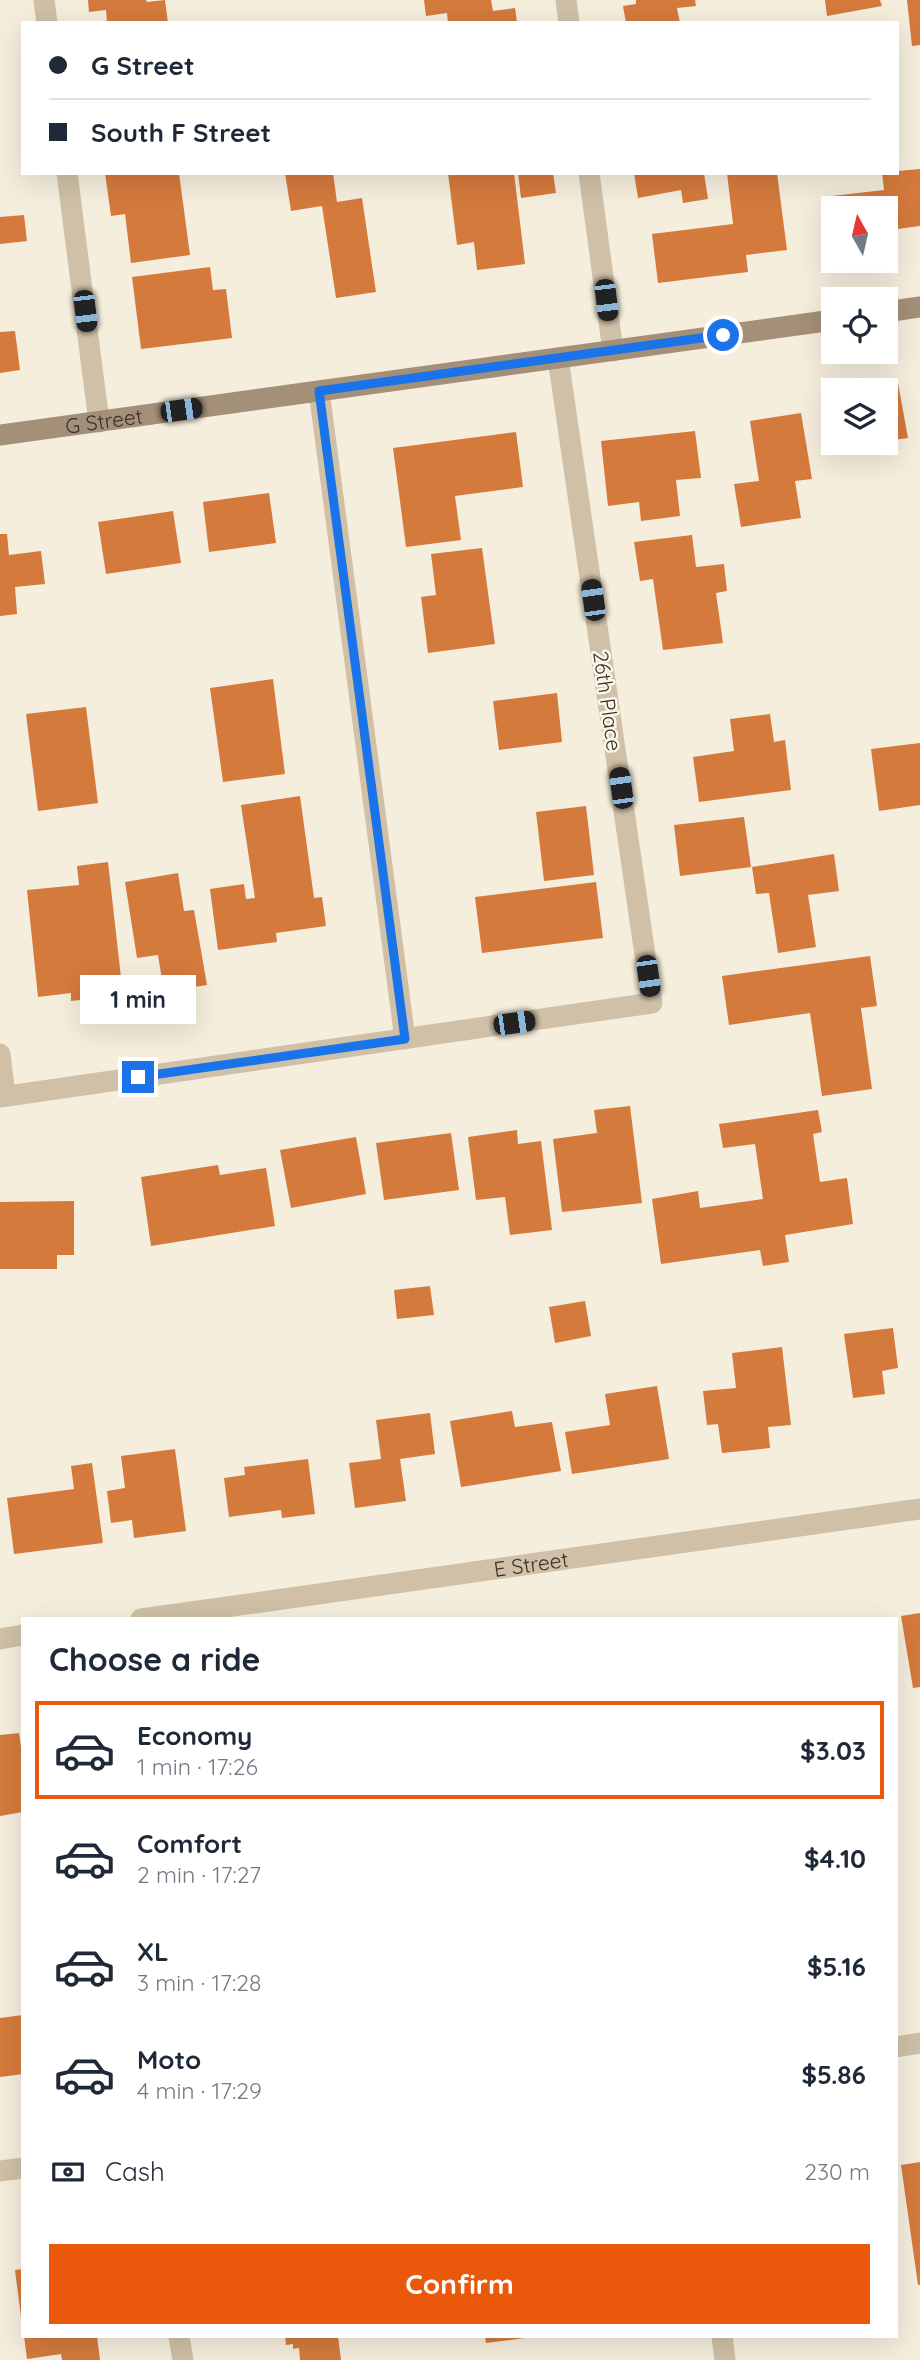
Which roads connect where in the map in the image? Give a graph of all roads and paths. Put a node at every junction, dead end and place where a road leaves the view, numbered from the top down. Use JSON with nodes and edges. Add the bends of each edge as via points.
{"nodes":[{"id":1,"x":44,"y":0,"type":"edge"},
{"id":2,"x":566,"y":0,"type":"edge"},
{"id":3,"x":47,"y":21,"type":"edge"},
{"id":4,"x":569,"y":21,"type":"edge"},
{"id":5,"x":67,"y":175,"type":"edge"},
{"id":6,"x":589,"y":175,"type":"edge"},
{"id":7,"x":920,"y":307,"type":"edge"},
{"id":8,"x":898,"y":310,"type":"edge"},
{"id":9,"x":821,"y":322,"type":"edge"},
{"id":10,"x":613,"y":351,"type":"junction"},
{"id":11,"x":558,"y":358,"type":"junction"},
{"id":12,"x":319,"y":391,"type":"junction"},
{"id":13,"x":99,"y":422,"type":"junction"},
{"id":14,"x":0,"y":435,"type":"edge"},
{"id":15,"x":405,"y":1039,"type":"junction"},
{"id":16,"x":0,"y":1054,"type":"edge"},
{"id":17,"x":3,"y":1097,"type":"edge"},
{"id":18,"x":920,"y":1509,"type":"edge"},
{"id":19,"x":155,"y":1617,"type":"edge"},
{"id":20,"x":21,"y":1635,"type":"edge"},
{"id":21,"x":0,"y":1639,"type":"edge"},
{"id":22,"x":920,"y":2043,"type":"edge"},
{"id":23,"x":898,"y":2047,"type":"edge"},
{"id":24,"x":21,"y":2168,"type":"edge"},
{"id":25,"x":0,"y":2171,"type":"edge"},
{"id":26,"x":179,"y":2338,"type":"edge"},
{"id":27,"x":722,"y":2338,"type":"edge"},
{"id":28,"x":183,"y":2360,"type":"edge"},
{"id":29,"x":725,"y":2360,"type":"edge"}],
"edges":[{"from":1,"to":3,"type":"street"},
{"from":2,"to":4,"type":"street"},
{"from":5,"to":13,"type":"street"},
{"from":6,"to":10,"type":"street"},
{"from":7,"to":8,"type":"street"},
{"from":9,"to":10,"type":"street","name":"G Street"},
{"from":10,"to":11,"type":"street","name":"G Street"},
{"from":11,"to":12,"type":"street","name":"G Street"},
{"from":11,"to":15,"type":"street","name":"26th Place","via":[[652,1003]]},
{"from":12,"to":13,"type":"street","name":"G Street"},
{"from":12,"to":15,"type":"street"},
{"from":13,"to":14,"type":"street","name":"G Street"},
{"from":15,"to":17,"type":"street"},
{"from":16,"to":17,"type":"street"},
{"from":18,"to":19,"type":"street","name":"E Street"},
{"from":20,"to":21,"type":"street"},
{"from":22,"to":23,"type":"street"},
{"from":24,"to":25,"type":"street"},
{"from":26,"to":28,"type":"street"},
{"from":27,"to":29,"type":"street"}]}
